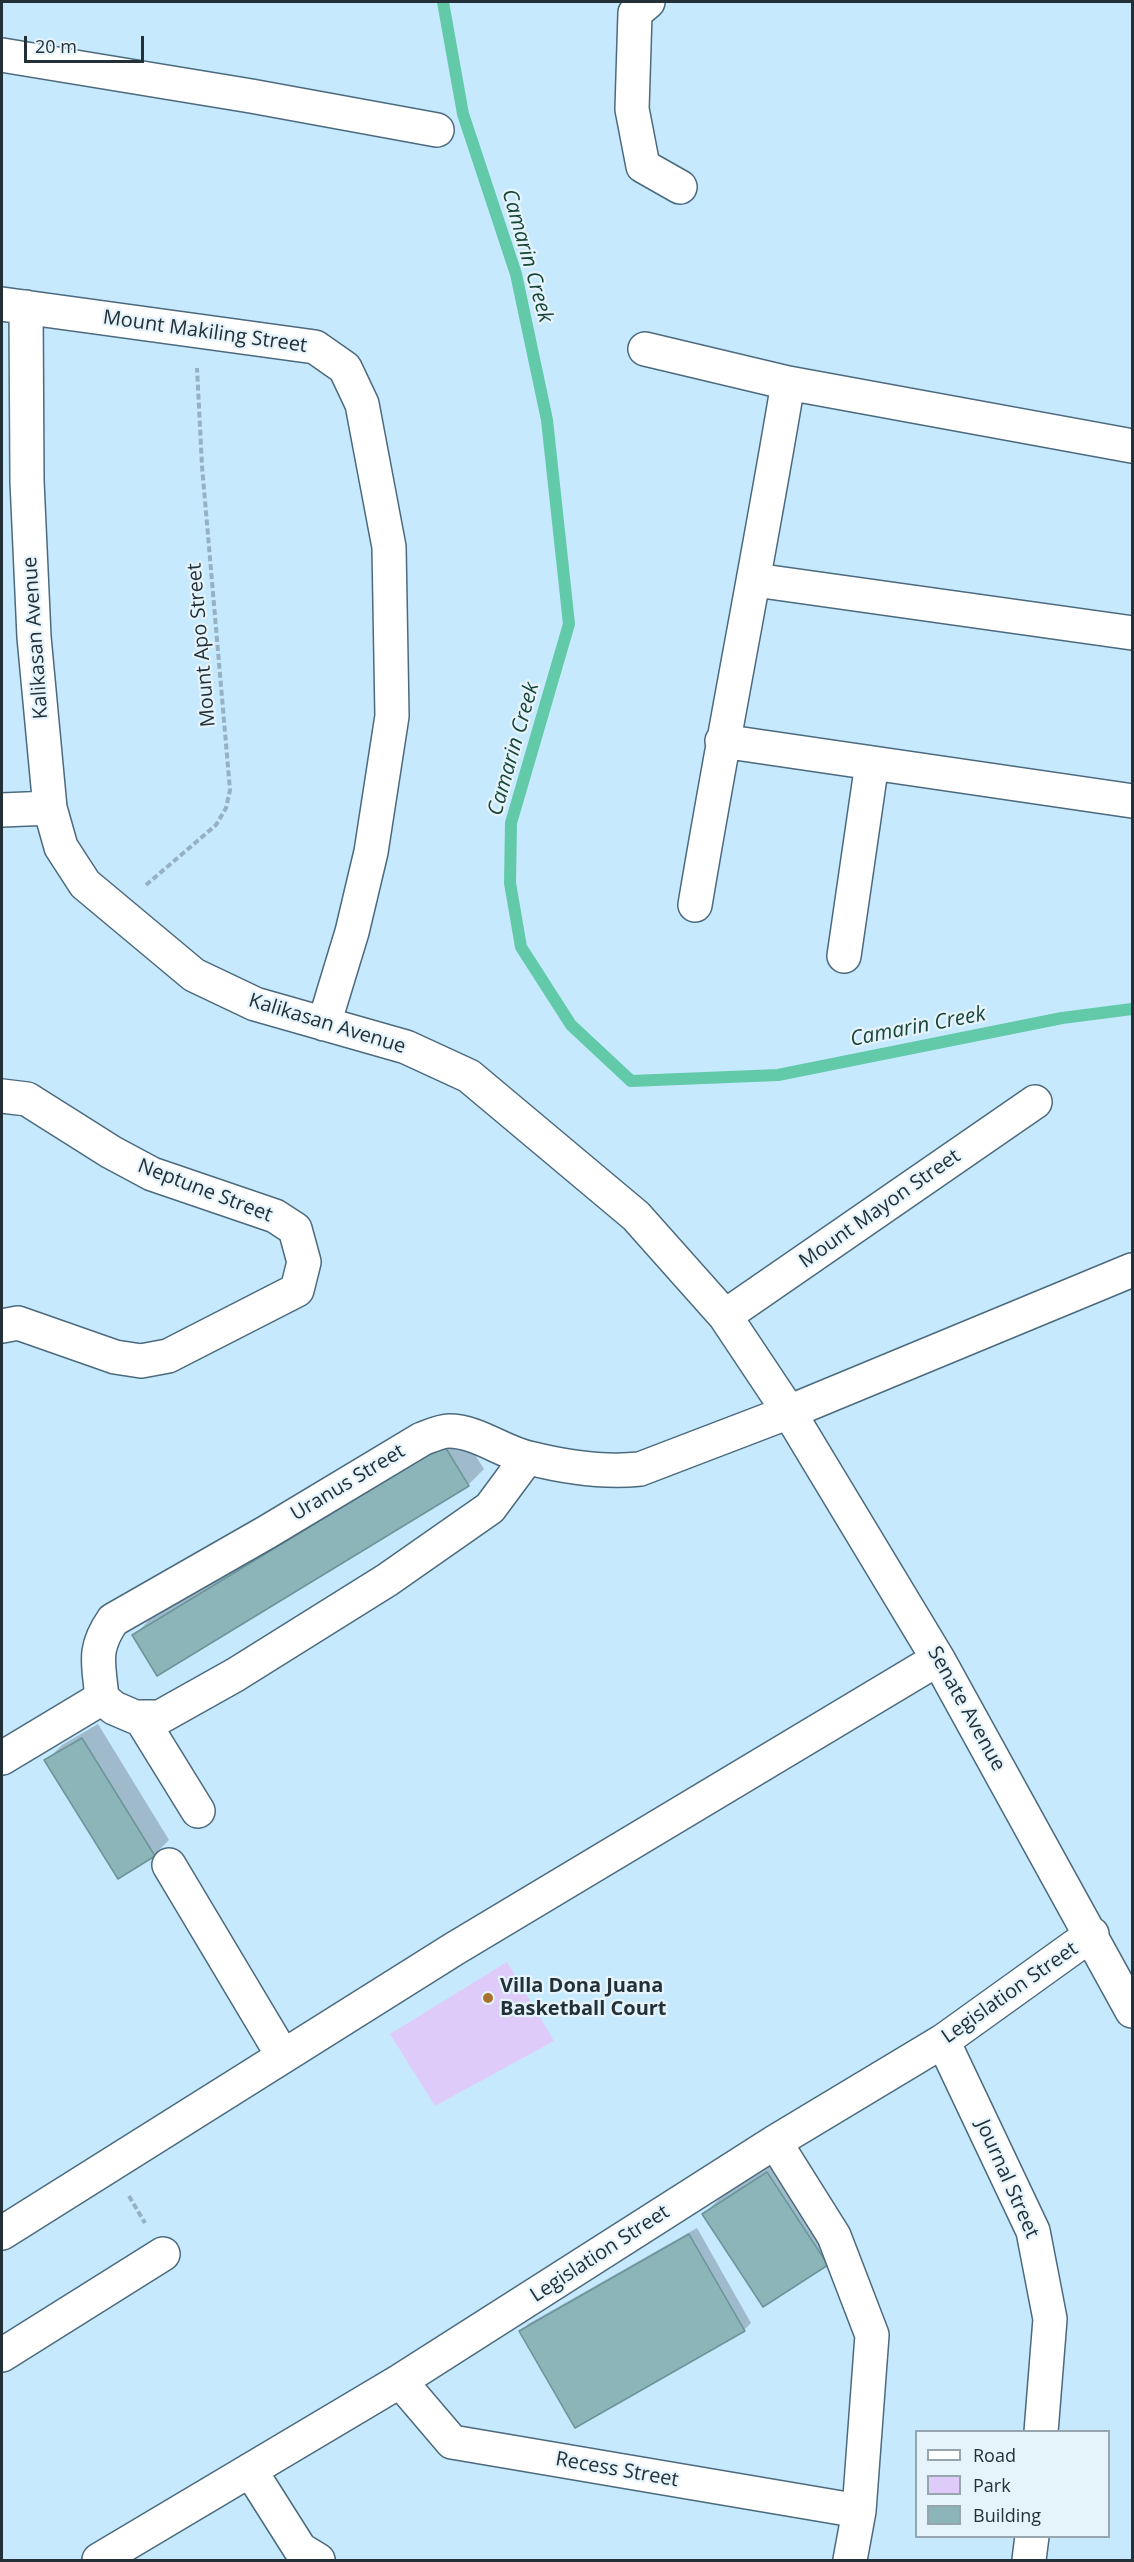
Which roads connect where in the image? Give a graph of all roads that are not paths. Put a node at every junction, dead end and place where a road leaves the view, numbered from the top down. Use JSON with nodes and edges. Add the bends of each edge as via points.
{"nodes":[{"id":1,"x":648,"y":2,"type":"edge"},
{"id":2,"x":2,"y":55,"type":"edge"},
{"id":3,"x":437,"y":130,"type":"dead end"},
{"id":4,"x":680,"y":187,"type":"dead end"},
{"id":5,"x":14,"y":306,"type":"edge"},
{"id":6,"x":645,"y":349,"type":"dead end"},
{"id":7,"x":788,"y":383,"type":"junction"},
{"id":8,"x":1132,"y":446,"type":"edge"},
{"id":9,"x":14,"y":479,"type":"edge"},
{"id":10,"x":755,"y":580,"type":"junction"},
{"id":11,"x":1132,"y":633,"type":"edge"},
{"id":12,"x":722,"y":741,"type":"junction"},
{"id":13,"x":872,"y":763,"type":"junction"},
{"id":14,"x":1132,"y":801,"type":"edge"},
{"id":15,"x":50,"y":808,"type":"junction"},
{"id":16,"x":2,"y":810,"type":"edge"},
{"id":17,"x":694,"y":905,"type":"dead end"},
{"id":18,"x":844,"y":956,"type":"dead end"},
{"id":19,"x":324,"y":1024,"type":"junction"},
{"id":20,"x":2,"y":1096,"type":"edge"},
{"id":21,"x":1035,"y":1102,"type":"dead end"},
{"id":22,"x":1132,"y":1269,"type":"edge"},
{"id":23,"x":724,"y":1316,"type":"junction"},
{"id":24,"x":2,"y":1326,"type":"edge"},
{"id":25,"x":789,"y":1412,"type":"junction"},
{"id":26,"x":527,"y":1458,"type":"junction"},
{"id":27,"x":938,"y":1659,"type":"junction"},
{"id":28,"x":102,"y":1698,"type":"junction"},
{"id":29,"x":140,"y":1717,"type":"junction"},
{"id":30,"x":2,"y":1758,"type":"edge"},
{"id":31,"x":198,"y":1811,"type":"dead end"},
{"id":32,"x":169,"y":1865,"type":"dead end"},
{"id":33,"x":1092,"y":1935,"type":"junction"},
{"id":34,"x":1132,"y":2011,"type":"edge"},
{"id":35,"x":943,"y":2041,"type":"junction"},
{"id":36,"x":283,"y":2056,"type":"junction"},
{"id":37,"x":775,"y":2142,"type":"junction"},
{"id":38,"x":2,"y":2233,"type":"edge"},
{"id":39,"x":163,"y":2254,"type":"road end"},
{"id":40,"x":2,"y":2355,"type":"edge"},
{"id":41,"x":400,"y":2381,"type":"junction"},
{"id":42,"x":1041,"y":2430,"type":"edge"},
{"id":43,"x":250,"y":2469,"type":"junction"},
{"id":44,"x":860,"y":2511,"type":"junction"},
{"id":45,"x":1032,"y":2538,"type":"edge"},
{"id":46,"x":99,"y":2560,"type":"edge"},
{"id":47,"x":318,"y":2560,"type":"edge"},
{"id":48,"x":850,"y":2560,"type":"edge"},
{"id":49,"x":1029,"y":2560,"type":"edge"}],
"edges":[{"from":1,"to":4,"type":"street","via":[[635,13],[632,109],[643,166]]},
{"from":2,"to":3,"type":"street"},
{"from":5,"to":9,"type":"street","name":"Kalikasan Avenue"},
{"from":5,"to":19,"type":"street","name":"Mount Makiling Street","via":[[315,347],[345,368],[362,404],[389,547],[392,716],[371,852]]},
{"from":6,"to":7,"type":"street"},
{"from":7,"to":8,"type":"street"},
{"from":7,"to":10,"type":"street"},
{"from":9,"to":15,"type":"street","name":"Kalikasan Avenue"},
{"from":10,"to":11,"type":"street"},
{"from":10,"to":12,"type":"street"},
{"from":12,"to":13,"type":"street"},
{"from":12,"to":17,"type":"street"},
{"from":13,"to":14,"type":"street"},
{"from":13,"to":18,"type":"street"},
{"from":15,"to":16,"type":"street"},
{"from":15,"to":19,"type":"street","name":"Kalikasan Avenue","via":[[61,847],[86,884],[195,975],[255,1004]]},
{"from":19,"to":23,"type":"street","name":"Kalikasan Avenue","via":[[406,1047],[469,1076],[636,1216]]},
{"from":20,"to":24,"type":"street","name":"Neptune Street","via":[[27,1099],[152,1174],[274,1215],[295,1229],[304,1262],[297,1290],[168,1356],[141,1361],[115,1357],[18,1323]]},
{"from":21,"to":23,"type":"street","name":"Mount Mayon Street"},
{"from":22,"to":25,"type":"street","name":"Uranus Street"},
{"from":23,"to":25,"type":"street","name":"Kalikasan Avenue"},
{"from":25,"to":26,"type":"street","name":"Uranus Street","via":[[640,1469],[594,1470]]},
{"from":25,"to":27,"type":"street","name":"Senate Avenue"},
{"from":26,"to":28,"type":"street","name":"Uranus Street","via":[[478,1438],[448,1431],[422,1438],[113,1620],[101,1638],[98,1657]]},
{"from":26,"to":29,"type":"street","via":[[490,1508],[387,1580],[160,1717]]},
{"from":27,"to":33,"type":"street","name":"Senate Avenue"},
{"from":27,"to":36,"type":"street"},
{"from":28,"to":29,"type":"street","via":[[114,1708]]},
{"from":28,"to":30,"type":"street"},
{"from":29,"to":31,"type":"street"},
{"from":32,"to":36,"type":"street"},
{"from":33,"to":34,"type":"street","name":"Senate Avenue"},
{"from":33,"to":35,"type":"street","name":"Legislation Street"},
{"from":35,"to":37,"type":"street","name":"Legislation Street"},
{"from":35,"to":42,"type":"street","name":"Journal Street","via":[[1033,2231],[1050,2319]]},
{"from":36,"to":38,"type":"street"},
{"from":37,"to":41,"type":"street","name":"Legislation Street"},
{"from":37,"to":44,"type":"street","via":[[834,2236],[872,2335]]},
{"from":39,"to":40,"type":"street"},
{"from":41,"to":43,"type":"street","name":"Legislation Street"},
{"from":41,"to":44,"type":"street","name":"Recess Street","via":[[452,2442]]},
{"from":43,"to":46,"type":"street","name":"Legislation Street"},
{"from":43,"to":47,"type":"street","via":[[300,2549]]},
{"from":44,"to":48,"type":"street"},
{"from":45,"to":49,"type":"street"}]}
